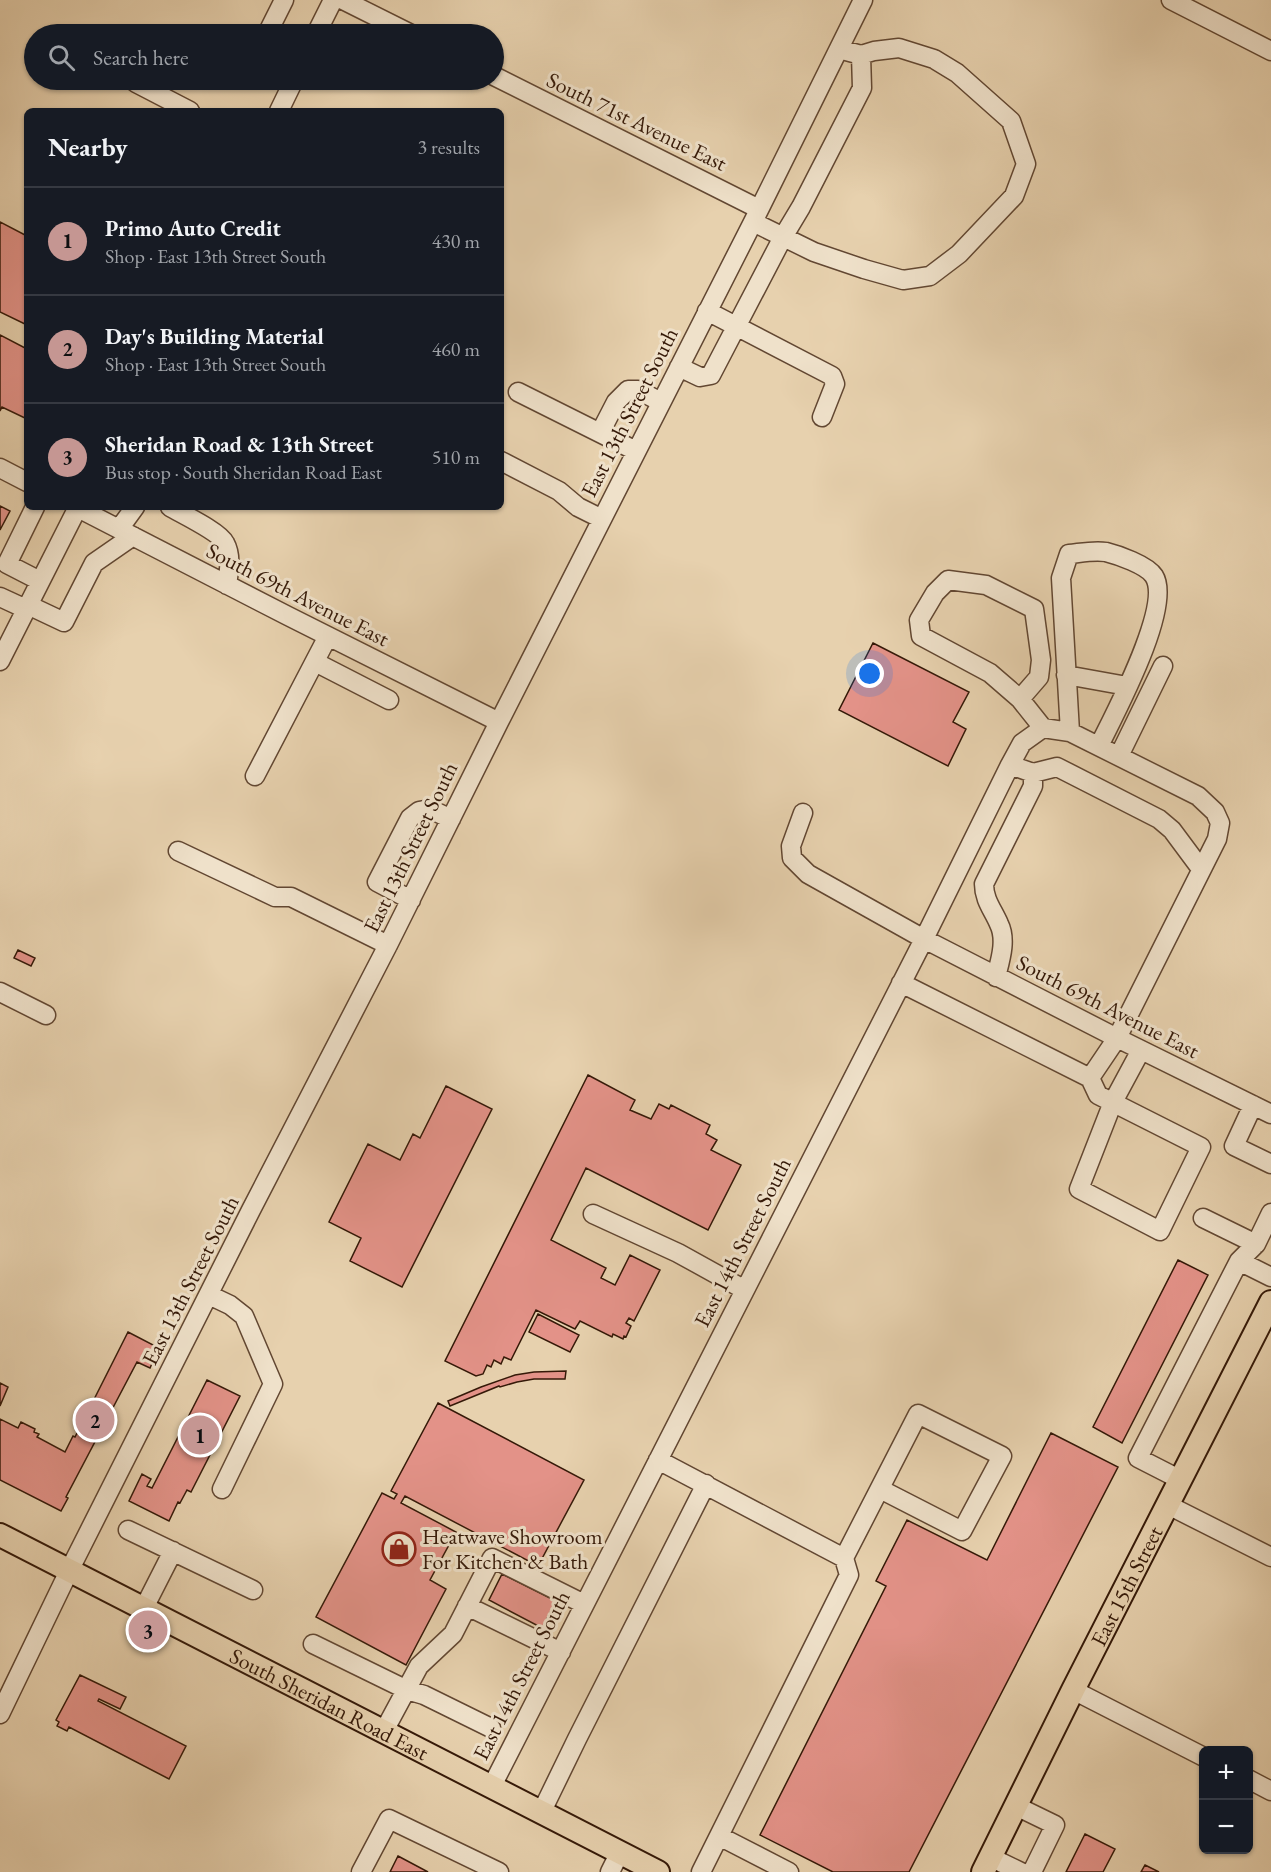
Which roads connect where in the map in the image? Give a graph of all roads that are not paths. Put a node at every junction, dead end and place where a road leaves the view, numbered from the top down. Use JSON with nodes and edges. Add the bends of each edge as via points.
{"nodes":[{"id":1,"x":284,"y":0,"type":"edge"},
{"id":2,"x":333,"y":0,"type":"edge"},
{"id":3,"x":343,"y":0,"type":"edge"},
{"id":4,"x":863,"y":0,"type":"edge"},
{"id":5,"x":1171,"y":0,"type":"edge"},
{"id":6,"x":272,"y":24,"type":"edge"},
{"id":7,"x":321,"y":24,"type":"edge"},
{"id":8,"x":391,"y":24,"type":"edge"},
{"id":9,"x":839,"y":50,"type":"junction"},
{"id":10,"x":1271,"y":51,"type":"edge"},
{"id":11,"x":861,"y":55,"type":"junction"},
{"id":12,"x":504,"y":81,"type":"edge"},
{"id":13,"x":148,"y":90,"type":"edge"},
{"id":14,"x":289,"y":90,"type":"edge"},
{"id":15,"x":184,"y":108,"type":"edge"},
{"id":16,"x":280,"y":108,"type":"edge"},
{"id":17,"x":756,"y":215,"type":"junction"},
{"id":18,"x":783,"y":237,"type":"junction"},
{"id":19,"x":721,"y":285,"type":"junction"},
{"id":20,"x":750,"y":300,"type":"junction"},
{"id":21,"x":707,"y":311,"type":"junction"},
{"id":22,"x":736,"y":326,"type":"junction"},
{"id":23,"x":679,"y":367,"type":"junction"},
{"id":24,"x":518,"y":392,"type":"dead end"},
{"id":25,"x":661,"y":402,"type":"junction"},
{"id":26,"x":822,"y":417,"type":"dead end"},
{"id":27,"x":600,"y":433,"type":"junction"},
{"id":28,"x":636,"y":451,"type":"junction"},
{"id":29,"x":504,"y":462,"type":"edge"},
{"id":30,"x":0,"y":468,"type":"edge"},
{"id":31,"x":24,"y":480,"type":"edge"},
{"id":32,"x":34,"y":510,"type":"edge"},
{"id":33,"x":76,"y":510,"type":"edge"},
{"id":34,"x":83,"y":510,"type":"edge"},
{"id":35,"x":134,"y":510,"type":"edge"},
{"id":36,"x":175,"y":510,"type":"edge"},
{"id":37,"x":602,"y":519,"type":"junction"},
{"id":38,"x":126,"y":533,"type":"junction"},
{"id":39,"x":40,"y":581,"type":"junction"},
{"id":40,"x":227,"y":585,"type":"junction"},
{"id":41,"x":0,"y":597,"type":"edge"},
{"id":42,"x":27,"y":607,"type":"junction"},
{"id":43,"x":328,"y":636,"type":"junction"},
{"id":44,"x":0,"y":661,"type":"edge"},
{"id":45,"x":315,"y":662,"type":"junction"},
{"id":46,"x":1163,"y":666,"type":"dead end"},
{"id":47,"x":1066,"y":675,"type":"junction"},
{"id":48,"x":1127,"y":686,"type":"junction"},
{"id":49,"x":1020,"y":699,"type":"junction"},
{"id":50,"x":389,"y":700,"type":"dead end"},
{"id":51,"x":499,"y":722,"type":"junction"},
{"id":52,"x":1043,"y":728,"type":"junction"},
{"id":53,"x":1070,"y":732,"type":"junction"},
{"id":54,"x":1099,"y":747,"type":"junction"},
{"id":55,"x":1119,"y":756,"type":"junction"},
{"id":56,"x":1010,"y":765,"type":"junction"},
{"id":57,"x":1034,"y":773,"type":"junction"},
{"id":58,"x":255,"y":776,"type":"dead end"},
{"id":59,"x":803,"y":813,"type":"dead end"},
{"id":60,"x":451,"y":819,"type":"junction"},
{"id":61,"x":178,"y":850,"type":"dead end"},
{"id":62,"x":1201,"y":869,"type":"junction"},
{"id":63,"x":955,"y":876,"type":"junction"},
{"id":64,"x":984,"y":884,"type":"junction"},
{"id":65,"x":411,"y":900,"type":"junction"},
{"id":66,"x":924,"y":939,"type":"junction"},
{"id":67,"x":388,"y":945,"type":"junction"},
{"id":68,"x":996,"y":976,"type":"junction"},
{"id":69,"x":901,"y":983,"type":"junction"},
{"id":70,"x":0,"y":992,"type":"edge"},
{"id":71,"x":46,"y":1016,"type":"dead end"},
{"id":72,"x":1117,"y":1038,"type":"junction"},
{"id":73,"x":1141,"y":1050,"type":"junction"},
{"id":74,"x":1090,"y":1078,"type":"junction"},
{"id":75,"x":1113,"y":1102,"type":"junction"},
{"id":76,"x":1253,"y":1105,"type":"junction"},
{"id":77,"x":1271,"y":1114,"type":"edge"},
{"id":78,"x":1271,"y":1164,"type":"edge"},
{"id":79,"x":1271,"y":1213,"type":"edge"},
{"id":80,"x":593,"y":1214,"type":"dead end"},
{"id":81,"x":1203,"y":1218,"type":"dead end"},
{"id":82,"x":1256,"y":1244,"type":"junction"},
{"id":83,"x":1239,"y":1261,"type":"junction"},
{"id":84,"x":1271,"y":1277,"type":"edge"},
{"id":85,"x":746,"y":1290,"type":"junction"},
{"id":86,"x":209,"y":1295,"type":"junction"},
{"id":87,"x":1268,"y":1315,"type":"edge"},
{"id":88,"x":658,"y":1460,"type":"junction"},
{"id":89,"x":1180,"y":1480,"type":"junction"},
{"id":90,"x":706,"y":1484,"type":"junction"},
{"id":91,"x":222,"y":1489,"type":"dead end"},
{"id":92,"x":880,"y":1489,"type":"junction"},
{"id":93,"x":1168,"y":1505,"type":"junction"},
{"id":94,"x":128,"y":1530,"type":"dead end"},
{"id":95,"x":0,"y":1535,"type":"edge"},
{"id":96,"x":173,"y":1551,"type":"junction"},
{"id":97,"x":1271,"y":1557,"type":"edge"},
{"id":98,"x":844,"y":1558,"type":"junction"},
{"id":99,"x":69,"y":1571,"type":"junction"},
{"id":100,"x":253,"y":1590,"type":"dead end"},
{"id":101,"x":584,"y":1604,"type":"junction"},
{"id":102,"x":467,"y":1606,"type":"junction"},
{"id":103,"x":144,"y":1608,"type":"junction"},
{"id":104,"x":313,"y":1644,"type":"dead end"},
{"id":105,"x":561,"y":1652,"type":"junction"},
{"id":106,"x":407,"y":1690,"type":"junction"},
{"id":107,"x":1073,"y":1690,"type":"junction"},
{"id":108,"x":0,"y":1714,"type":"edge"},
{"id":109,"x":491,"y":1728,"type":"dead end"},
{"id":110,"x":384,"y":1731,"type":"junction"},
{"id":111,"x":1199,"y":1755,"type":"edge"},
{"id":112,"x":1253,"y":1782,"type":"edge"},
{"id":113,"x":492,"y":1786,"type":"junction"},
{"id":114,"x":1271,"y":1791,"type":"edge"},
{"id":115,"x":1016,"y":1806,"type":"junction"},
{"id":116,"x":542,"y":1811,"type":"junction"},
{"id":117,"x":719,"y":1836,"type":"junction"},
{"id":118,"x":615,"y":1862,"type":"edge"},
{"id":119,"x":987,"y":1865,"type":"edge"},
{"id":120,"x":361,"y":1872,"type":"edge"},
{"id":121,"x":499,"y":1872,"type":"edge"},
{"id":122,"x":658,"y":1872,"type":"edge"},
{"id":123,"x":701,"y":1872,"type":"edge"},
{"id":124,"x":789,"y":1872,"type":"edge"},
{"id":125,"x":1021,"y":1872,"type":"edge"},
{"id":126,"x":1032,"y":1872,"type":"edge"}],
"edges":[{"from":1,"to":6,"type":"street"},
{"from":2,"to":7,"type":"street"},
{"from":3,"to":8,"type":"street"},
{"from":4,"to":9,"type":"street","name":"East 13th Street South"},
{"from":5,"to":10,"type":"street"},
{"from":9,"to":11,"type":"street"},
{"from":9,"to":17,"type":"street","name":"East 13th Street South"},
{"from":11,"to":18,"type":"street","via":[[862,88]]},
{"from":11,"to":18,"type":"street","name":"South 71st Avenue East","via":[[899,48],[934,59],[957,73],[1011,121],[1026,164],[1014,196],[959,254],[930,276],[903,280],[814,252]]},
{"from":12,"to":17,"type":"street","name":"South 71st Avenue East"},
{"from":13,"to":15,"type":"street"},
{"from":14,"to":16,"type":"street"},
{"from":17,"to":18,"type":"street","name":"South 71st Avenue East"},
{"from":17,"to":19,"type":"street","name":"East 13th Street South"},
{"from":18,"to":20,"type":"street"},
{"from":19,"to":20,"type":"street"},
{"from":19,"to":21,"type":"street","name":"East 13th Street South"},
{"from":20,"to":22,"type":"street"},
{"from":21,"to":22,"type":"street"},
{"from":21,"to":23,"type":"street","name":"East 13th Street South"},
{"from":22,"to":23,"type":"street","via":[[711,375],[700,377]]},
{"from":22,"to":26,"type":"street","via":[[832,376],[835,384]]},
{"from":23,"to":25,"type":"street","name":"East 13th Street South"},
{"from":24,"to":27,"type":"street"},
{"from":25,"to":27,"type":"street","via":[[638,390],[628,390],[616,402]]},
{"from":25,"to":28,"type":"street","name":"East 13th Street South"},
{"from":27,"to":28,"type":"street"},
{"from":28,"to":37,"type":"street","name":"East 13th Street South"},
{"from":29,"to":37,"type":"street"},
{"from":30,"to":31,"type":"street"},
{"from":32,"to":39,"type":"street","via":[[7,564]]},
{"from":33,"to":39,"type":"street"},
{"from":34,"to":38,"type":"street","name":"South 69th Avenue East"},
{"from":35,"to":38,"type":"street"},
{"from":36,"to":40,"type":"street","via":[[225,541],[230,559]]},
{"from":37,"to":51,"type":"street","name":"East 13th Street South"},
{"from":38,"to":40,"type":"street","name":"South 69th Avenue East"},
{"from":38,"to":42,"type":"street","via":[[94,563],[64,622]]},
{"from":39,"to":42,"type":"street"},
{"from":40,"to":43,"type":"street","name":"South 69th Avenue East"},
{"from":41,"to":42,"type":"street"},
{"from":42,"to":44,"type":"street"},
{"from":43,"to":45,"type":"street"},
{"from":43,"to":51,"type":"street","name":"South 69th Avenue East"},
{"from":45,"to":50,"type":"street"},
{"from":45,"to":58,"type":"street"},
{"from":46,"to":55,"type":"street"},
{"from":47,"to":48,"type":"street"},
{"from":47,"to":48,"type":"street","via":[[1061,578],[1069,554],[1105,552],[1134,562],[1156,579],[1158,604],[1145,648]]},
{"from":47,"to":53,"type":"street"},
{"from":48,"to":54,"type":"street"},
{"from":49,"to":49,"type":"street","via":[[990,673],[921,636],[919,620],[948,580],[986,585],[1034,609],[1041,660],[1039,676]]},
{"from":49,"to":52,"type":"street"},
{"from":51,"to":60,"type":"street","name":"East 13th Street South"},
{"from":52,"to":53,"type":"street"},
{"from":52,"to":56,"type":"street","name":"East 14th Street South","via":[[1022,743]]},
{"from":53,"to":54,"type":"street"},
{"from":54,"to":55,"type":"street"},
{"from":55,"to":62,"type":"street","via":[[1198,796],[1215,812],[1220,823],[1217,839]]},
{"from":56,"to":57,"type":"street"},
{"from":56,"to":63,"type":"street","name":"East 14th Street South"},
{"from":57,"to":62,"type":"street","via":[[1057,767],[1159,819]]},
{"from":57,"to":64,"type":"street","via":[[1033,786]]},
{"from":59,"to":66,"type":"street","name":"South 69th Avenue East","via":[[790,846],[792,858],[808,874]]},
{"from":60,"to":65,"type":"street","name":"East 13th Street South"},
{"from":60,"to":65,"type":"street","via":[[430,809],[410,818],[377,882]]},
{"from":61,"to":67,"type":"street","via":[[275,897],[291,897]]},
{"from":62,"to":72,"type":"street"},
{"from":63,"to":64,"type":"street"},
{"from":63,"to":66,"type":"street","name":"East 14th Street South"},
{"from":64,"to":68,"type":"street","via":[[984,894],[1001,927],[1002,955]]},
{"from":65,"to":67,"type":"street","name":"East 13th Street South"},
{"from":66,"to":68,"type":"street","name":"South 69th Avenue East"},
{"from":66,"to":69,"type":"street","name":"East 14th Street South"},
{"from":67,"to":86,"type":"street","name":"East 13th Street South"},
{"from":68,"to":72,"type":"street","name":"South 69th Avenue East"},
{"from":69,"to":74,"type":"street"},
{"from":69,"to":85,"type":"street","name":"East 14th Street South"},
{"from":70,"to":71,"type":"street"},
{"from":72,"to":73,"type":"street","name":"South 69th Avenue East"},
{"from":72,"to":74,"type":"street"},
{"from":73,"to":75,"type":"street"},
{"from":73,"to":76,"type":"street","name":"South 69th Avenue East"},
{"from":74,"to":75,"type":"street","via":[[1098,1095]]},
{"from":75,"to":75,"type":"street","via":[[1079,1189],[1160,1231],[1202,1147]]},
{"from":76,"to":77,"type":"street","name":"South 69th Avenue East"},
{"from":76,"to":78,"type":"street","via":[[1234,1146]]},
{"from":79,"to":82,"type":"street"},
{"from":80,"to":85,"type":"street"},
{"from":81,"to":82,"type":"street"},
{"from":82,"to":83,"type":"street"},
{"from":83,"to":84,"type":"street"},
{"from":83,"to":89,"type":"street","via":[[1138,1458]]},
{"from":85,"to":88,"type":"street","name":"East 14th Street South"},
{"from":86,"to":91,"type":"street","via":[[244,1316],[273,1384]]},
{"from":86,"to":99,"type":"street","name":"East 13th Street South"},
{"from":87,"to":89,"type":"main road","name":"East 15th Street"},
{"from":88,"to":90,"type":"street"},
{"from":88,"to":101,"type":"street","name":"East 14th Street South"},
{"from":89,"to":93,"type":"main road","name":"East 15th Street"},
{"from":90,"to":98,"type":"street"},
{"from":90,"to":116,"type":"street"},
{"from":92,"to":92,"type":"street","via":[[918,1414],[1002,1456],[962,1531]]},
{"from":92,"to":98,"type":"street"},
{"from":93,"to":97,"type":"street"},
{"from":93,"to":107,"type":"main road","name":"East 15th Street"},
{"from":94,"to":96,"type":"street"},
{"from":95,"to":99,"type":"main road","name":"South Sheridan Road East"},
{"from":96,"to":100,"type":"street"},
{"from":96,"to":103,"type":"street"},
{"from":98,"to":117,"type":"street","via":[[849,1575]]},
{"from":99,"to":103,"type":"main road","name":"South Sheridan Road East"},
{"from":99,"to":108,"type":"street","name":"East 13th Street South"},
{"from":101,"to":102,"type":"street","via":[[492,1558]]},
{"from":101,"to":105,"type":"street","name":"East 14th Street South"},
{"from":102,"to":105,"type":"street"},
{"from":102,"to":106,"type":"street","via":[[453,1634],[419,1666]]},
{"from":103,"to":110,"type":"main road","name":"South Sheridan Road East"},
{"from":104,"to":106,"type":"street"},
{"from":105,"to":113,"type":"street","name":"East 14th Street South"},
{"from":106,"to":109,"type":"street"},
{"from":106,"to":110,"type":"street"},
{"from":107,"to":111,"type":"street"},
{"from":107,"to":115,"type":"main road","name":"East 15th Street"},
{"from":110,"to":113,"type":"main road","name":"South Sheridan Road East"},
{"from":112,"to":114,"type":"street"},
{"from":113,"to":116,"type":"main road","name":"South Sheridan Road East"},
{"from":115,"to":119,"type":"main road","name":"East 15th Street"},
{"from":115,"to":126,"type":"street","via":[[1055,1825]]},
{"from":116,"to":118,"type":"main road","name":"South Sheridan Road East"},
{"from":117,"to":123,"type":"street"},
{"from":117,"to":124,"type":"street"},
{"from":118,"to":122,"type":"main road","name":"South Sheridan Road East"},
{"from":119,"to":125,"type":"street"},
{"from":120,"to":121,"type":"street","via":[[389,1819]]}]}
